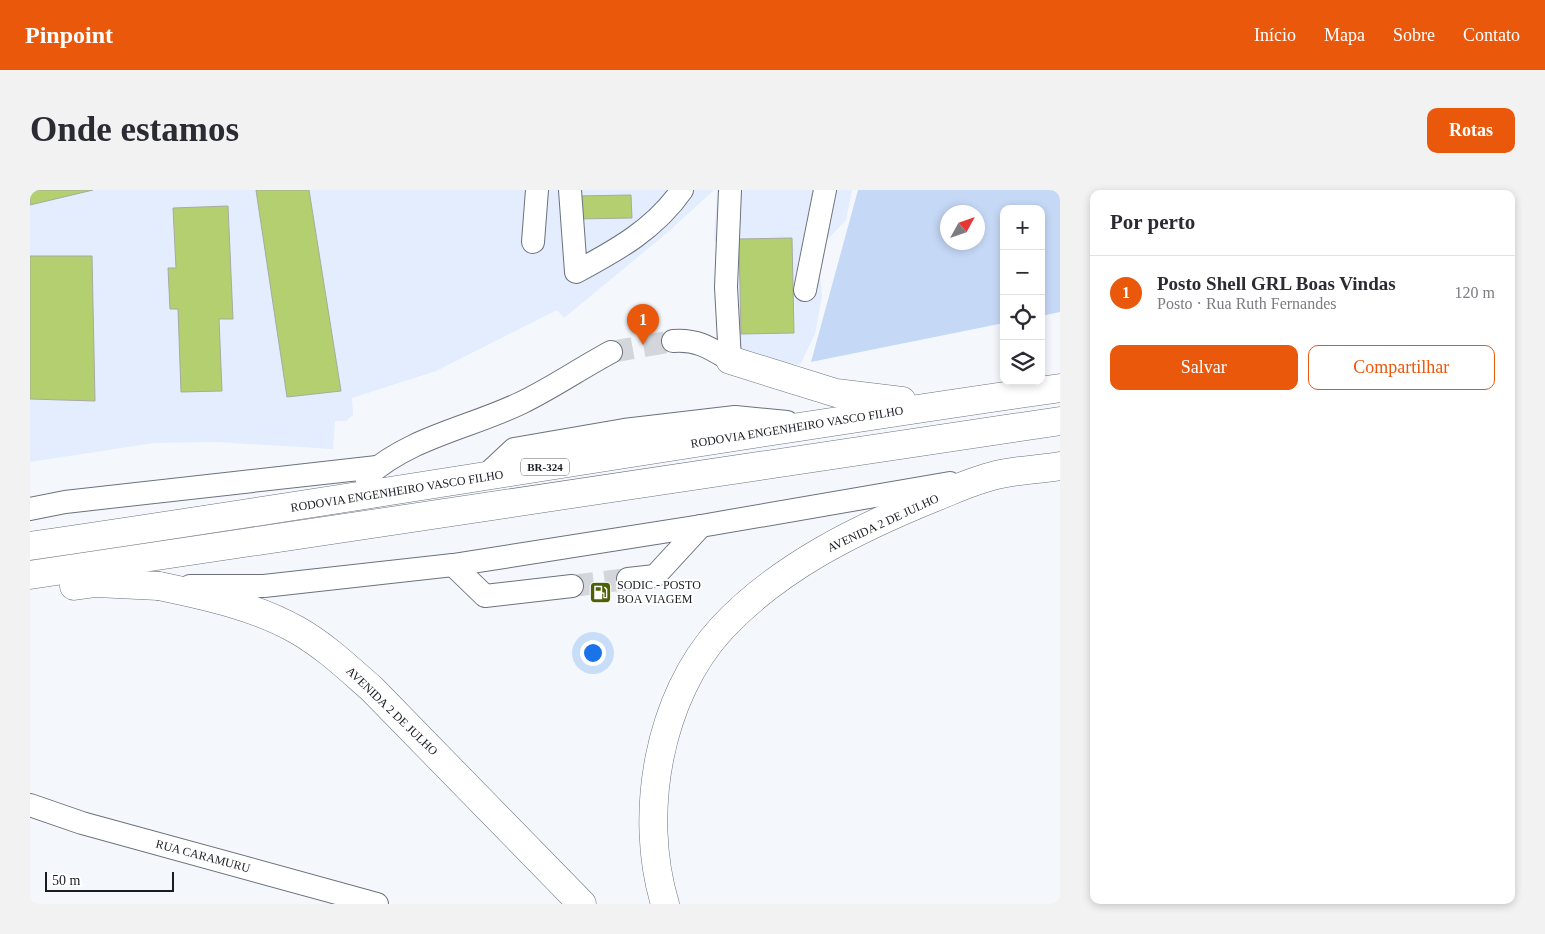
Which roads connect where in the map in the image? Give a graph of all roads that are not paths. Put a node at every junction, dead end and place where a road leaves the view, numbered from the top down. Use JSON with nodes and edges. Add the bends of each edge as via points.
{"nodes":[{"id":1,"x":537,"y":190,"type":"edge"},
{"id":2,"x":570,"y":190,"type":"edge"},
{"id":3,"x":682,"y":190,"type":"edge"},
{"id":4,"x":730,"y":190,"type":"edge"},
{"id":5,"x":825,"y":190,"type":"edge"},
{"id":6,"x":533,"y":242,"type":"dead end"},
{"id":7,"x":805,"y":290,"type":"dead end"},
{"id":8,"x":673,"y":341,"type":"tunnel mouth"},
{"id":9,"x":611,"y":352,"type":"tunnel mouth"},
{"id":10,"x":730,"y":360,"type":"junction"},
{"id":11,"x":1060,"y":388,"type":"edge"},
{"id":12,"x":971,"y":401,"type":"junction"},
{"id":13,"x":1060,"y":421,"type":"edge"},
{"id":14,"x":1060,"y":466,"type":"edge"},
{"id":15,"x":377,"y":467,"type":"junction"},
{"id":16,"x":990,"y":476,"type":"junction"},
{"id":17,"x":341,"y":499,"type":"junction"},
{"id":18,"x":30,"y":509,"type":"edge"},
{"id":19,"x":701,"y":526,"type":"junction"},
{"id":20,"x":30,"y":546,"type":"edge"},
{"id":21,"x":452,"y":565,"type":"junction"},
{"id":22,"x":30,"y":576,"type":"edge"},
{"id":23,"x":628,"y":579,"type":"tunnel mouth"},
{"id":24,"x":159,"y":586,"type":"junction"},
{"id":25,"x":572,"y":586,"type":"tunnel mouth"},
{"id":26,"x":30,"y":592,"type":"edge"},
{"id":27,"x":30,"y":805,"type":"edge"},
{"id":28,"x":662,"y":894,"type":"edge"},
{"id":29,"x":580,"y":902,"type":"edge"},
{"id":30,"x":377,"y":904,"type":"edge"}],
"edges":[{"from":1,"to":6,"type":"street"},
{"from":2,"to":3,"type":"street","via":[[576,272],[642,234],[668,210]]},
{"from":4,"to":10,"type":"street","via":[[726,287]]},
{"from":5,"to":7,"type":"street"},
{"from":8,"to":10,"type":"street","via":[[705,344]]},
{"from":9,"to":15,"type":"street","via":[[521,403],[422,441]]},
{"from":10,"to":12,"type":"main road","via":[[836,393],[912,402]]},
{"from":11,"to":12,"type":"main road","name":"RODOVIA ENGENHEIRO VASCO FILHO","number":"BR-324"},
{"from":12,"to":17,"type":"main road","name":"RODOVIA ENGENHEIRO VASCO FILHO","number":"BR-324"},
{"from":13,"to":22,"type":"main road","number":"BR-324"},
{"from":14,"to":16,"type":"main road","name":"AVENIDA 2 DE JULHO"},
{"from":15,"to":17,"type":"street"},
{"from":15,"to":18,"type":"street","via":[[65,502]]},
{"from":16,"to":19,"type":"street"},
{"from":16,"to":28,"type":"main road","name":"AVENIDA 2 DE JULHO","via":[[911,507],[825,550],[784,575],[746,604],[701,655],[680,695],[656,768],[653,847]]},
{"from":17,"to":20,"type":"main road","name":"RODOVIA ENGENHEIRO VASCO FILHO","number":"BR-324"},
{"from":19,"to":21,"type":"street"},
{"from":19,"to":23,"type":"street","via":[[655,576]]},
{"from":21,"to":24,"type":"street","via":[[264,586]]},
{"from":21,"to":25,"type":"street","via":[[485,596]]},
{"from":24,"to":26,"type":"main road","name":"AVENIDA 2 DE JULHO","via":[[96,583]]},
{"from":24,"to":29,"type":"main road","name":"AVENIDA 2 DE JULHO","via":[[221,599],[256,611],[297,630],[335,656],[372,689]]},
{"from":27,"to":30,"type":"street","name":"RUA CARAMURU","via":[[82,823]]}]}
